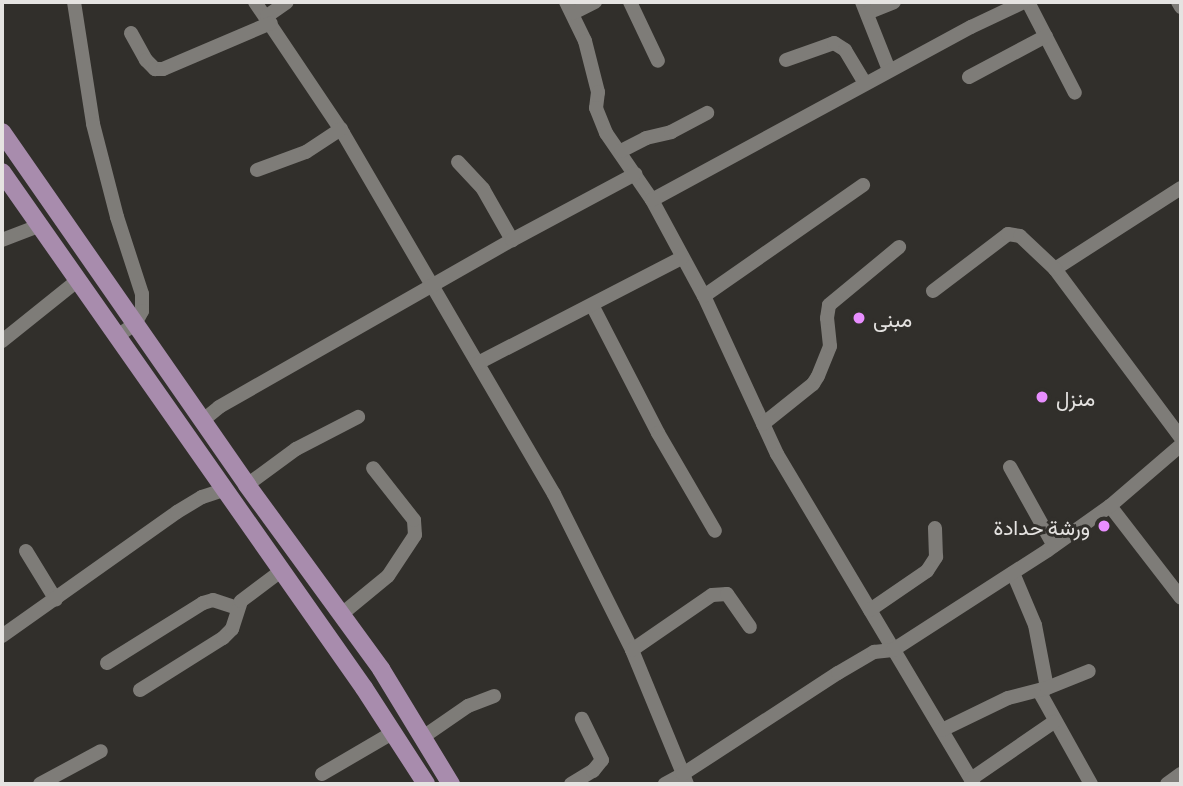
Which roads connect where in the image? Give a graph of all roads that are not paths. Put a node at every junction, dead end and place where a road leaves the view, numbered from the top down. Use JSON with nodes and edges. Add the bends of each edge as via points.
{"nodes":[{"id":1,"x":74,"y":2,"type":"edge"},
{"id":2,"x":255,"y":2,"type":"edge"},
{"id":3,"x":287,"y":2,"type":"edge"},
{"id":4,"x":595,"y":2,"type":"edge"},
{"id":5,"x":630,"y":2,"type":"edge"},
{"id":6,"x":894,"y":2,"type":"edge"},
{"id":7,"x":1026,"y":2,"type":"edge"},
{"id":8,"x":1178,"y":2,"type":"edge"},
{"id":9,"x":569,"y":7,"type":"edge"},
{"id":10,"x":864,"y":7,"type":"edge"},
{"id":11,"x":1181,"y":7,"type":"edge"},
{"id":12,"x":269,"y":19,"type":"junction"},
{"id":13,"x":131,"y":33,"type":"dead end"},
{"id":14,"x":1046,"y":36,"type":"junction"},
{"id":15,"x":786,"y":60,"type":"dead end"},
{"id":16,"x":658,"y":61,"type":"dead end"},
{"id":17,"x":889,"y":70,"type":"junction"},
{"id":18,"x":969,"y":77,"type":"dead end"},
{"id":19,"x":865,"y":83,"type":"junction"},
{"id":20,"x":1075,"y":93,"type":"dead end"},
{"id":21,"x":707,"y":113,"type":"dead end"},
{"id":22,"x":341,"y":129,"type":"junction"},
{"id":23,"x":2,"y":132,"type":"edge"},
{"id":24,"x":621,"y":151,"type":"junction"},
{"id":25,"x":458,"y":162,"type":"dead end"},
{"id":26,"x":257,"y":170,"type":"dead end"},
{"id":27,"x":2,"y":172,"type":"edge"},
{"id":28,"x":635,"y":174,"type":"junction"},
{"id":29,"x":863,"y":185,"type":"dead end"},
{"id":30,"x":1181,"y":188,"type":"edge"},
{"id":31,"x":652,"y":200,"type":"junction"},
{"id":32,"x":38,"y":226,"type":"junction"},
{"id":33,"x":2,"y":240,"type":"edge"},
{"id":34,"x":512,"y":240,"type":"junction"},
{"id":35,"x":899,"y":247,"type":"dead end"},
{"id":36,"x":681,"y":258,"type":"junction"},
{"id":37,"x":1055,"y":269,"type":"junction"},
{"id":38,"x":77,"y":281,"type":"junction"},
{"id":39,"x":432,"y":286,"type":"junction"},
{"id":40,"x":933,"y":291,"type":"dead end"},
{"id":41,"x":704,"y":296,"type":"junction"},
{"id":42,"x":592,"y":305,"type":"junction"},
{"id":43,"x":135,"y":324,"type":"junction"},
{"id":44,"x":116,"y":338,"type":"junction"},
{"id":45,"x":2,"y":341,"type":"edge"},
{"id":46,"x":478,"y":363,"type":"junction"},
{"id":47,"x":358,"y":417,"type":"dead end"},
{"id":48,"x":202,"y":421,"type":"junction"},
{"id":49,"x":763,"y":424,"type":"junction"},
{"id":50,"x":1181,"y":438,"type":"edge"},
{"id":51,"x":1181,"y":445,"type":"edge"},
{"id":52,"x":1010,"y":467,"type":"dead end"},
{"id":53,"x":373,"y":468,"type":"dead end"},
{"id":54,"x":247,"y":485,"type":"junction"},
{"id":55,"x":224,"y":490,"type":"junction"},
{"id":56,"x":1110,"y":506,"type":"junction"},
{"id":57,"x":935,"y":528,"type":"dead end"},
{"id":58,"x":715,"y":531,"type":"dead end"},
{"id":59,"x":1054,"y":546,"type":"junction"},
{"id":60,"x":26,"y":551,"type":"dead end"},
{"id":61,"x":281,"y":571,"type":"junction"},
{"id":62,"x":1013,"y":573,"type":"junction"},
{"id":63,"x":1181,"y":598,"type":"edge"},
{"id":64,"x":56,"y":600,"type":"junction"},
{"id":65,"x":237,"y":608,"type":"junction"},
{"id":66,"x":870,"y":610,"type":"junction"},
{"id":67,"x":342,"y":613,"type":"junction"},
{"id":68,"x":750,"y":627,"type":"dead end"},
{"id":69,"x":2,"y":636,"type":"edge"},
{"id":70,"x":632,"y":650,"type":"junction"},
{"id":71,"x":894,"y":650,"type":"junction"},
{"id":72,"x":107,"y":663,"type":"dead end"},
{"id":73,"x":1089,"y":671,"type":"dead end"},
{"id":74,"x":140,"y":690,"type":"dead end"},
{"id":75,"x":1043,"y":690,"type":"junction"},
{"id":76,"x":494,"y":696,"type":"dead end"},
{"id":77,"x":582,"y":719,"type":"dead end"},
{"id":78,"x":1054,"y":722,"type":"junction"},
{"id":79,"x":942,"y":730,"type":"junction"},
{"id":80,"x":394,"y":732,"type":"junction"},
{"id":81,"x":424,"y":737,"type":"junction"},
{"id":82,"x":101,"y":751,"type":"dead end"},
{"id":83,"x":322,"y":774,"type":"dead end"},
{"id":84,"x":1181,"y":774,"type":"edge"},
{"id":85,"x":685,"y":779,"type":"edge"},
{"id":86,"x":972,"y":781,"type":"edge"},
{"id":87,"x":40,"y":784,"type":"edge"},
{"id":88,"x":426,"y":784,"type":"edge"},
{"id":89,"x":451,"y":784,"type":"edge"},
{"id":90,"x":571,"y":784,"type":"edge"},
{"id":91,"x":665,"y":784,"type":"edge"},
{"id":92,"x":1091,"y":784,"type":"edge"},
{"id":93,"x":1167,"y":784,"type":"edge"}],
"edges":[{"from":1,"to":43,"type":"street","via":[[93,124],[142,294],[142,312]]},
{"from":2,"to":12,"type":"street"},
{"from":3,"to":12,"type":"street"},
{"from":4,"to":9,"type":"street"},
{"from":5,"to":16,"type":"street"},
{"from":6,"to":10,"type":"street"},
{"from":7,"to":14,"type":"street"},
{"from":7,"to":17,"type":"street"},
{"from":8,"to":11,"type":"street"},
{"from":9,"to":24,"type":"street","via":[[592,64],[596,108],[606,133]]},
{"from":10,"to":17,"type":"street"},
{"from":12,"to":13,"type":"street","via":[[163,69],[155,69],[146,60]]},
{"from":12,"to":22,"type":"street"},
{"from":14,"to":18,"type":"street"},
{"from":14,"to":20,"type":"street"},
{"from":15,"to":19,"type":"street","via":[[834,43],[845,50]]},
{"from":17,"to":19,"type":"street"},
{"from":19,"to":31,"type":"street"},
{"from":21,"to":24,"type":"street"},
{"from":22,"to":26,"type":"street","via":[[306,152]]},
{"from":22,"to":39,"type":"street"},
{"from":23,"to":43,"type":"main road"},
{"from":24,"to":28,"type":"street"},
{"from":25,"to":34,"type":"street","via":[[483,189]]},
{"from":27,"to":32,"type":"main road"},
{"from":28,"to":31,"type":"street"},
{"from":28,"to":34,"type":"street"},
{"from":29,"to":41,"type":"street"},
{"from":30,"to":37,"type":"street"},
{"from":31,"to":36,"type":"street"},
{"from":32,"to":33,"type":"street"},
{"from":32,"to":38,"type":"main road"},
{"from":34,"to":39,"type":"street"},
{"from":35,"to":49,"type":"street","via":[[829,305],[830,346],[818,376]]},
{"from":36,"to":41,"type":"street"},
{"from":36,"to":42,"type":"street"},
{"from":37,"to":40,"type":"street","via":[[1020,236],[1008,234]]},
{"from":37,"to":50,"type":"street"},
{"from":38,"to":44,"type":"main road"},
{"from":38,"to":45,"type":"street"},
{"from":39,"to":46,"type":"street"},
{"from":39,"to":48,"type":"street"},
{"from":41,"to":49,"type":"street"},
{"from":42,"to":46,"type":"street"},
{"from":42,"to":58,"type":"street"},
{"from":43,"to":44,"type":"street"},
{"from":43,"to":48,"type":"main road"},
{"from":44,"to":55,"type":"main road"},
{"from":46,"to":70,"type":"street","via":[[554,494]]},
{"from":47,"to":54,"type":"street","via":[[296,449]]},
{"from":48,"to":54,"type":"main road"},
{"from":49,"to":66,"type":"street"},
{"from":51,"to":56,"type":"street"},
{"from":52,"to":59,"type":"street"},
{"from":53,"to":67,"type":"street","via":[[414,520],[415,534],[388,576]]},
{"from":54,"to":67,"type":"main road"},
{"from":55,"to":61,"type":"main road"},
{"from":55,"to":64,"type":"street","via":[[177,512]]},
{"from":56,"to":59,"type":"street"},
{"from":56,"to":63,"type":"street"},
{"from":57,"to":66,"type":"street","via":[[936,556],[927,572]]},
{"from":59,"to":62,"type":"street"},
{"from":60,"to":64,"type":"street"},
{"from":61,"to":65,"type":"street"},
{"from":61,"to":80,"type":"main road"},
{"from":62,"to":71,"type":"street"},
{"from":62,"to":75,"type":"street","via":[[1032,615]]},
{"from":64,"to":69,"type":"street"},
{"from":65,"to":72,"type":"street","via":[[213,600],[203,603]]},
{"from":65,"to":74,"type":"street","via":[[232,629],[223,638]]},
{"from":66,"to":71,"type":"street"},
{"from":67,"to":81,"type":"main road"},
{"from":68,"to":70,"type":"street","via":[[727,594],[712,595]]},
{"from":70,"to":85,"type":"street"},
{"from":71,"to":79,"type":"street"},
{"from":71,"to":85,"type":"street","via":[[874,652],[838,673]]},
{"from":73,"to":75,"type":"street"},
{"from":75,"to":78,"type":"street"},
{"from":75,"to":79,"type":"street","via":[[1008,698]]},
{"from":76,"to":81,"type":"street","via":[[468,706]]},
{"from":77,"to":90,"type":"street","via":[[601,760],[593,771]]},
{"from":78,"to":86,"type":"street"},
{"from":78,"to":92,"type":"street"},
{"from":79,"to":86,"type":"street"},
{"from":80,"to":83,"type":"street"},
{"from":80,"to":88,"type":"main road"},
{"from":81,"to":89,"type":"main road"},
{"from":82,"to":87,"type":"street"},
{"from":84,"to":93,"type":"street"},
{"from":85,"to":91,"type":"street"}]}
